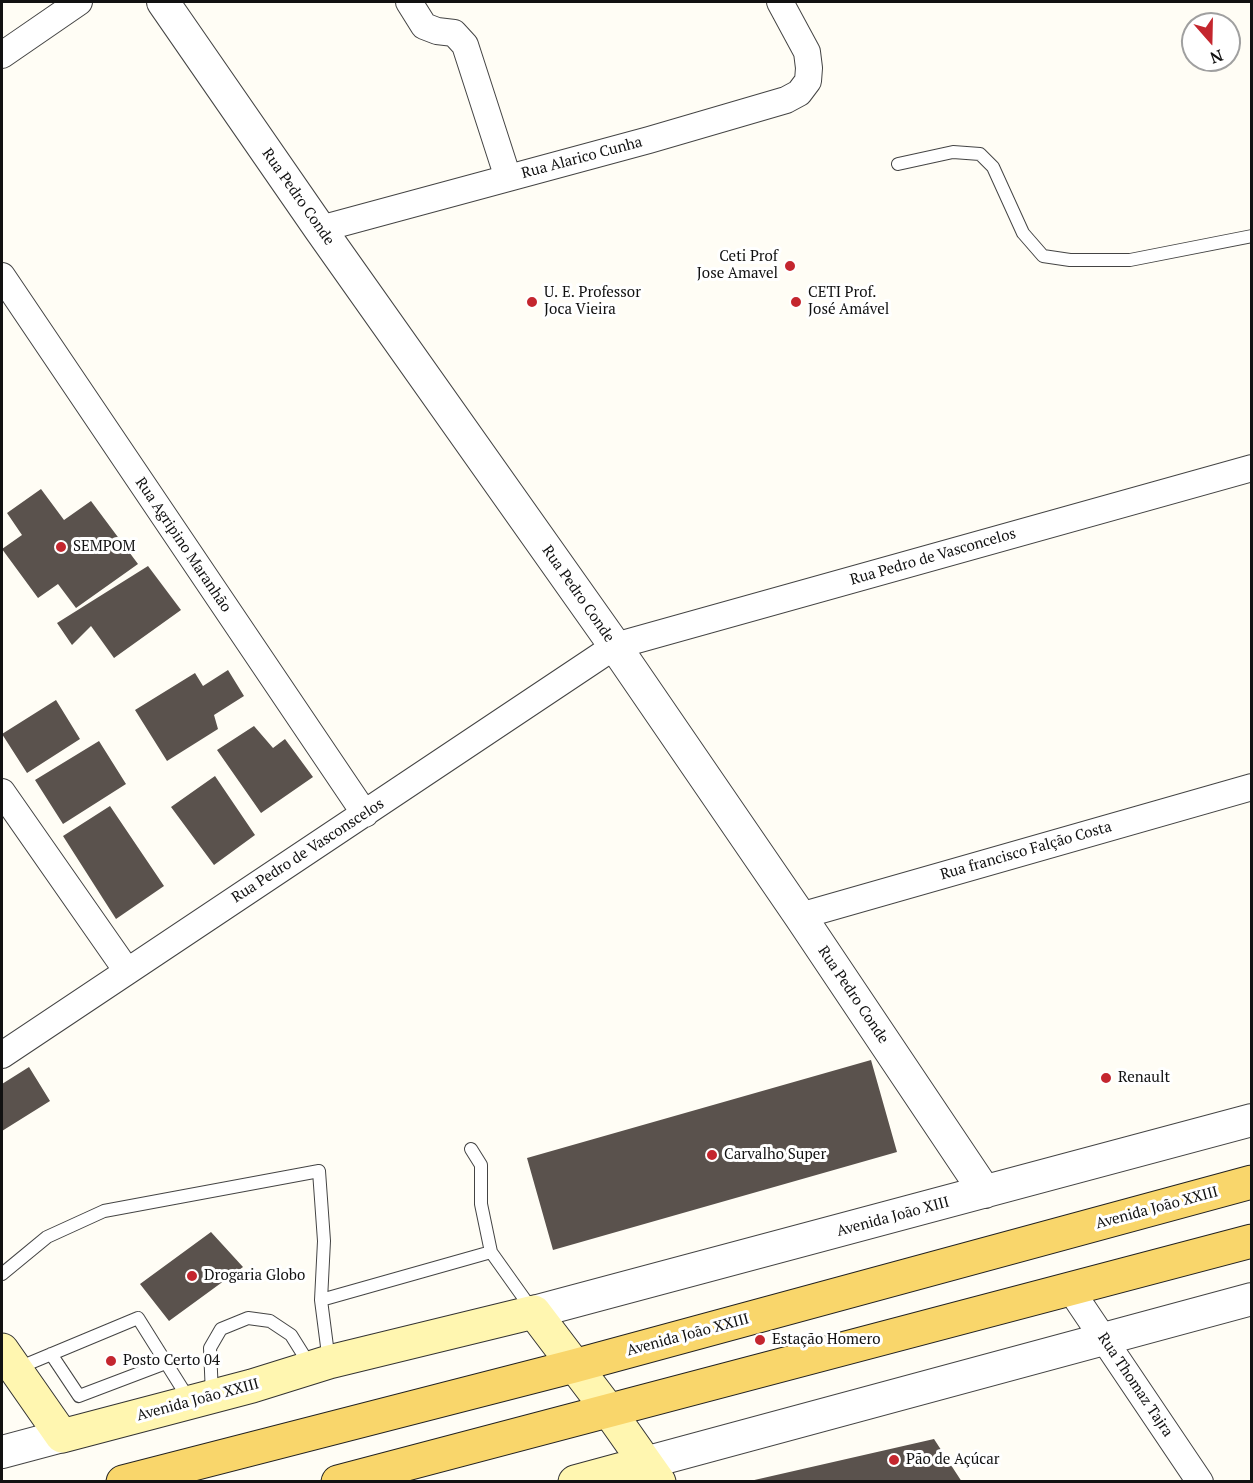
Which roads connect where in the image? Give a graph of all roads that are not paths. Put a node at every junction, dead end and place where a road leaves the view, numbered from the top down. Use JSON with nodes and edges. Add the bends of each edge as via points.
{"nodes":[{"id":1,"x":79,"y":2,"type":"edge"},
{"id":2,"x":163,"y":2,"type":"edge"},
{"id":3,"x":409,"y":2,"type":"edge"},
{"id":4,"x":780,"y":2,"type":"edge"},
{"id":5,"x":2,"y":55,"type":"edge"},
{"id":6,"x":898,"y":164,"type":"dead end"},
{"id":7,"x":508,"y":178,"type":"junction"},
{"id":8,"x":320,"y":229,"type":"junction"},
{"id":9,"x":1251,"y":236,"type":"edge"},
{"id":10,"x":2,"y":276,"type":"edge"},
{"id":11,"x":1251,"y":468,"type":"edge"},
{"id":12,"x":615,"y":646,"type":"junction"},
{"id":13,"x":1251,"y":787,"type":"edge"},
{"id":14,"x":2,"y":792,"type":"edge"},
{"id":15,"x":365,"y":814,"type":"junction"},
{"id":16,"x":800,"y":915,"type":"junction"},
{"id":17,"x":127,"y":971,"type":"junction"},
{"id":18,"x":2,"y":1055,"type":"edge"},
{"id":19,"x":1251,"y":1120,"type":"edge"},
{"id":20,"x":471,"y":1149,"type":"dead end"},
{"id":21,"x":1251,"y":1182,"type":"edge"},
{"id":22,"x":985,"y":1192,"type":"junction"},
{"id":23,"x":1251,"y":1241,"type":"edge"},
{"id":24,"x":491,"y":1252,"type":"junction"},
{"id":25,"x":2,"y":1274,"type":"edge"},
{"id":26,"x":1070,"y":1289,"type":"junction"},
{"id":27,"x":1251,"y":1299,"type":"edge"},
{"id":28,"x":321,"y":1300,"type":"junction"},
{"id":29,"x":534,"y":1312,"type":"junction"},
{"id":30,"x":1104,"y":1340,"type":"junction"},
{"id":31,"x":51,"y":1354,"type":"junction"},
{"id":32,"x":8,"y":1360,"type":"edge"},
{"id":33,"x":166,"y":1363,"type":"junction"},
{"id":34,"x":320,"y":1365,"type":"junction"},
{"id":35,"x":574,"y":1366,"type":"junction"},
{"id":36,"x":201,"y":1399,"type":"junction"},
{"id":37,"x":609,"y":1411,"type":"junction"},
{"id":38,"x":62,"y":1436,"type":"junction"},
{"id":39,"x":2,"y":1452,"type":"edge"},
{"id":40,"x":652,"y":1472,"type":"edge"},
{"id":41,"x":123,"y":1482,"type":"edge"},
{"id":42,"x":338,"y":1482,"type":"edge"},
{"id":43,"x":575,"y":1482,"type":"edge"},
{"id":44,"x":1200,"y":1482,"type":"edge"}],
"edges":[{"from":1,"to":5,"type":"street"},
{"from":2,"to":8,"type":"street","name":"Rua Pedro Conde"},
{"from":3,"to":7,"type":"street","via":[[424,26],[454,33],[465,45]]},
{"from":4,"to":7,"type":"street","name":"Rua Alarico Cunha","via":[[807,52],[808,81],[799,93],[786,100]]},
{"from":6,"to":9,"type":"lane","via":[[953,152],[980,154],[993,167],[1023,233],[1043,256],[1130,260]]},
{"from":7,"to":8,"type":"street","name":"Rua Alarico Cunha"},
{"from":8,"to":12,"type":"street","name":"Rua Pedro Conde"},
{"from":10,"to":15,"type":"street","name":"Rua Agripino Maranhão"},
{"from":11,"to":12,"type":"street","name":"Rua Pedro de Vasconcelos"},
{"from":12,"to":15,"type":"street","name":"Rua Pedro de Vasconscelos"},
{"from":12,"to":16,"type":"street","name":"Rua Pedro Conde"},
{"from":13,"to":16,"type":"street","name":"Rua francisco Falção Costa"},
{"from":14,"to":17,"type":"street"},
{"from":15,"to":17,"type":"street","name":"Rua Pedro de Vasconscelos"},
{"from":16,"to":22,"type":"street","name":"Rua Pedro Conde"},
{"from":17,"to":18,"type":"street","name":"Rua Pedro de Vasconscelos"},
{"from":19,"to":22,"type":"street","name":"Avenida João XIII"},
{"from":20,"to":24,"type":"lane","via":[[481,1165],[481,1204]]},
{"from":21,"to":35,"type":"main road","name":"Avenida João XXIII"},
{"from":22,"to":29,"type":"street","name":"Avenida João XIII"},
{"from":23,"to":26,"type":"main road"},
{"from":24,"to":28,"type":"lane"},
{"from":24,"to":29,"type":"lane"},
{"from":25,"to":28,"type":"lane","via":[[47,1237],[104,1211],[319,1171],[324,1241]]},
{"from":26,"to":30,"type":"street","name":"Rua Thomaz Tajra"},
{"from":26,"to":37,"type":"main road"},
{"from":27,"to":30,"type":"street"},
{"from":28,"to":34,"type":"lane"},
{"from":29,"to":34,"type":"main road","name":"Avenida João XXIII"},
{"from":29,"to":35,"type":"main road"},
{"from":30,"to":40,"type":"street"},
{"from":30,"to":44,"type":"street","name":"Rua Thomaz Tajra"},
{"from":31,"to":32,"type":"lane"},
{"from":31,"to":33,"type":"lane","via":[[78,1396]]},
{"from":31,"to":33,"type":"lane","via":[[138,1318]]},
{"from":32,"to":38,"type":"main road"},
{"from":33,"to":36,"type":"lane"},
{"from":34,"to":36,"type":"main road","name":"Avenida João XXIII"},
{"from":34,"to":36,"type":"lane","via":[[291,1335],[270,1321],[248,1318],[221,1329],[210,1348]]},
{"from":35,"to":37,"type":"main road"},
{"from":35,"to":41,"type":"main road","name":"Avenida João XXIII"},
{"from":36,"to":38,"type":"main road","name":"Avenida João XXIII"},
{"from":37,"to":40,"type":"main road"},
{"from":37,"to":42,"type":"main road"},
{"from":38,"to":39,"type":"street","name":"Avenida João XXIII"},
{"from":40,"to":43,"type":"main road"}]}
